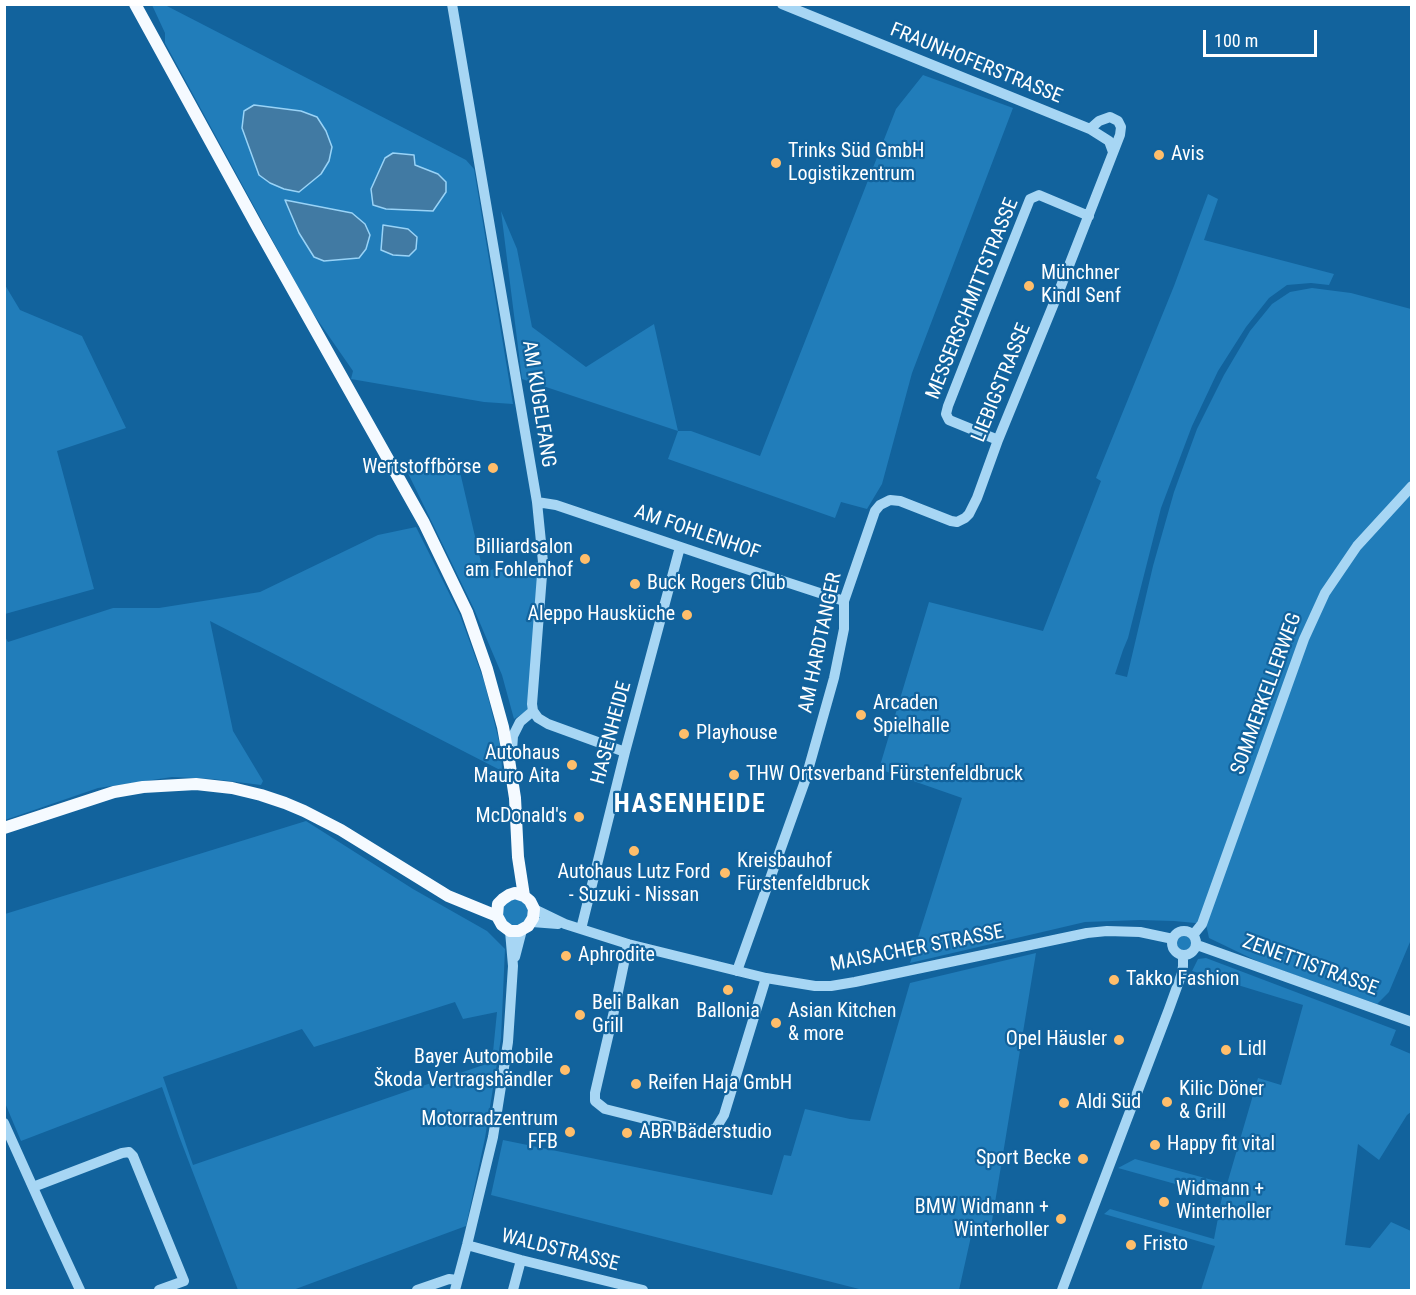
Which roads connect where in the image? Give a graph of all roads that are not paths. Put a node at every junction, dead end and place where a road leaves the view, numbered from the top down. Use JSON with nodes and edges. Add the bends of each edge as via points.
{"nodes":[{"id":1,"x":135,"y":4,"type":"edge"},
{"id":2,"x":452,"y":4,"type":"edge"},
{"id":3,"x":782,"y":4,"type":"edge"},
{"id":4,"x":1090,"y":129,"type":"junction"},
{"id":5,"x":1113,"y":152,"type":"junction"},
{"id":6,"x":1089,"y":216,"type":"junction"},
{"id":7,"x":998,"y":440,"type":"junction"},
{"id":8,"x":1412,"y":486,"type":"edge"},
{"id":9,"x":537,"y":502,"type":"junction"},
{"id":10,"x":869,"y":526,"type":"joint"},
{"id":11,"x":680,"y":547,"type":"junction"},
{"id":12,"x":844,"y":601,"type":"junction"},
{"id":13,"x":533,"y":711,"type":"junction"},
{"id":14,"x":625,"y":752,"type":"junction"},
{"id":15,"x":509,"y":760,"type":"junction"},
{"id":16,"x":4,"y":828,"type":"edge"},
{"id":17,"x":518,"y":857,"type":"junction"},
{"id":18,"x":524,"y":896,"type":"junction"},
{"id":19,"x":504,"y":898,"type":"junction"},
{"id":20,"x":465,"y":904,"type":"junction"},
{"id":21,"x":497,"y":916,"type":"junction"},
{"id":22,"x":524,"y":923,"type":"junction"},
{"id":23,"x":581,"y":929,"type":"junction"},
{"id":24,"x":1173,"y":939,"type":"junction"},
{"id":25,"x":1195,"y":940,"type":"junction"},
{"id":26,"x":628,"y":944,"type":"junction"},
{"id":27,"x":1183,"y":955,"type":"junction"},
{"id":28,"x":737,"y":971,"type":"junction"},
{"id":29,"x":766,"y":978,"type":"junction"},
{"id":30,"x":1412,"y":1022,"type":"edge"},
{"id":31,"x":4,"y":1123,"type":"edge"},
{"id":32,"x":33,"y":1187,"type":"junction"},
{"id":33,"x":467,"y":1245,"type":"junction"},
{"id":34,"x":521,"y":1260,"type":"junction"},
{"id":35,"x":456,"y":1285,"type":"edge"},
{"id":36,"x":618,"y":1287,"type":"edge"},
{"id":37,"x":80,"y":1290,"type":"edge"},
{"id":38,"x":159,"y":1290,"type":"edge"},
{"id":39,"x":417,"y":1290,"type":"edge"},
{"id":40,"x":513,"y":1290,"type":"edge"},
{"id":41,"x":643,"y":1290,"type":"edge"},
{"id":42,"x":1062,"y":1290,"type":"edge"}],
"edges":[{"from":1,"to":15,"type":"main road","via":[[424,523],[470,622],[487,669]]},
{"from":2,"to":9,"type":"street","name":"AM KUGELFANG"},
{"from":3,"to":4,"type":"street","name":"FRAUNHOFERSTRASSE"},
{"from":4,"to":5,"type":"street","name":"FRAUNHOFERSTRASSE","via":[[1109,141]]},
{"from":4,"to":5,"type":"street","via":[[1110,117],[1118,121],[1121,129]]},
{"from":5,"to":6,"type":"street","name":"LIEBIGSTRASSE"},
{"from":6,"to":7,"type":"street","name":"LIEBIGSTRASSE"},
{"from":6,"to":7,"type":"street","name":"MESSERSCHMITTSTRASSE","via":[[1039,195],[1030,199],[946,414],[949,420]]},
{"from":7,"to":10,"type":"street","name":"LIEBIGSTRASSE","via":[[977,498],[965,518],[951,522],[890,500],[875,511]]},
{"from":8,"to":25,"type":"street","name":"SOMMERKELLERWEG","via":[[1357,546],[1325,593],[1304,639]]},
{"from":9,"to":11,"type":"street","name":"AM FOHLENHOF"},
{"from":9,"to":13,"type":"street","name":"AM KUGELFANG","via":[[543,562]]},
{"from":10,"to":12,"type":"street","name":"AM HARDTANGER"},
{"from":11,"to":12,"type":"street","name":"AM FOHLENHOF"},
{"from":11,"to":14,"type":"street","name":"HASENHEIDE"},
{"from":12,"to":28,"type":"street","name":"AM HARDTANGER","via":[[844,629],[814,751]]},
{"from":13,"to":14,"type":"street","via":[[548,724]]},
{"from":13,"to":15,"type":"street","via":[[520,722],[513,736]]},
{"from":14,"to":23,"type":"street","name":"HASENHEIDE"},
{"from":15,"to":17,"type":"main road"},
{"from":16,"to":20,"type":"main road","via":[[114,792],[196,784],[232,788],[304,811]]},
{"from":17,"to":18,"type":"main road"},
{"from":17,"to":19,"type":"main road"},
{"from":18,"to":19,"type":"main road"},
{"from":18,"to":22,"type":"main road","via":[[530,901]]},
{"from":19,"to":20,"type":"main road"},
{"from":19,"to":21,"type":"main road"},
{"from":20,"to":21,"type":"main road"},
{"from":21,"to":22,"type":"main road","via":[[502,925]]},
{"from":22,"to":23,"type":"street","name":"MAISACHER STRASSE","via":[[565,924]]},
{"from":22,"to":33,"type":"street","via":[[513,966],[508,1042],[493,1137]]},
{"from":23,"to":26,"type":"street","name":"MAISACHER STRASSE"},
{"from":24,"to":25,"type":"street","via":[[1187,931]]},
{"from":24,"to":27,"type":"street","via":[[1173,948]]},
{"from":24,"to":29,"type":"street","name":"MAISACHER STRASSE","via":[[1107,931],[842,984],[815,986]]},
{"from":25,"to":27,"type":"street","via":[[1192,952]]},
{"from":25,"to":30,"type":"street","name":"ZENETTISTRASSE"},
{"from":26,"to":28,"type":"street","name":"MAISACHER STRASSE"},
{"from":26,"to":29,"type":"street","via":[[595,1101],[605,1109],[685,1129],[709,1131],[716,1128],[724,1115]]},
{"from":27,"to":42,"type":"street","via":[[1182,973],[1169,1009]]},
{"from":28,"to":29,"type":"street","name":"MAISACHER STRASSE"},
{"from":31,"to":32,"type":"street"},
{"from":32,"to":37,"type":"street"},
{"from":32,"to":38,"type":"street","via":[[122,1152],[133,1156],[184,1281]]},
{"from":33,"to":34,"type":"street","name":"WALDSTRASSE"},
{"from":33,"to":35,"type":"street"},
{"from":34,"to":36,"type":"street","name":"WALDSTRASSE"},
{"from":34,"to":40,"type":"street"},
{"from":35,"to":39,"type":"street","via":[[449,1279]]},
{"from":36,"to":41,"type":"street","name":"WALDSTRASSE"}]}
